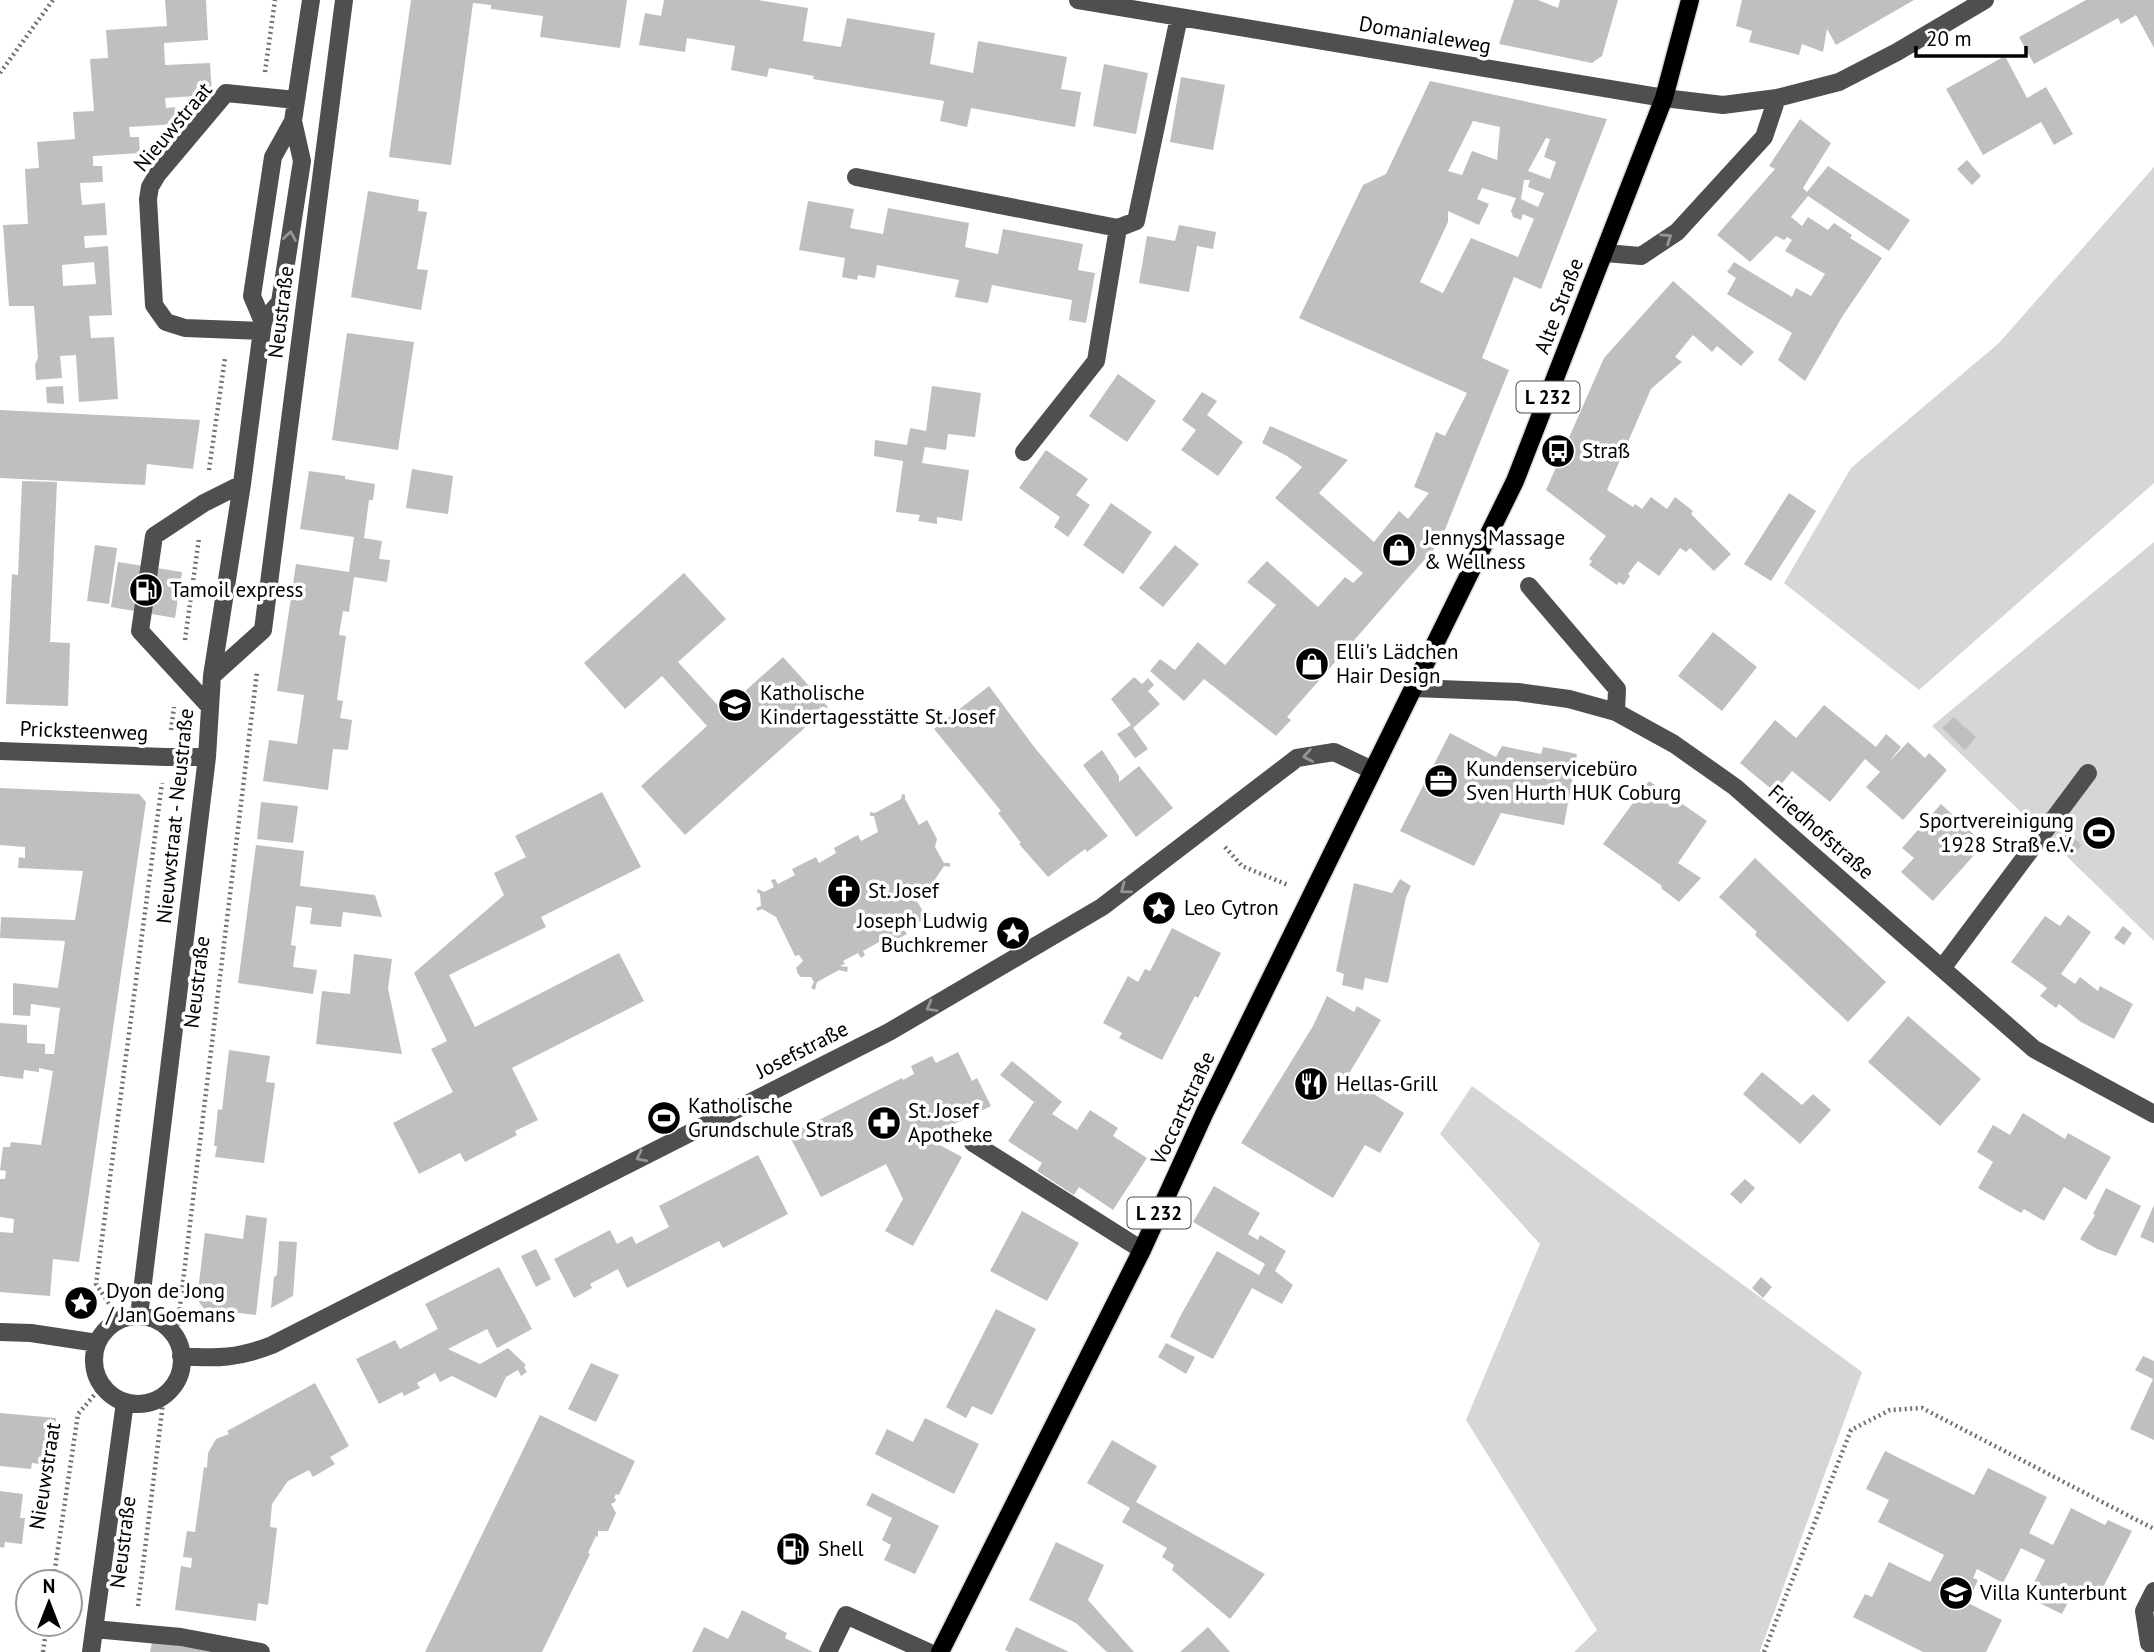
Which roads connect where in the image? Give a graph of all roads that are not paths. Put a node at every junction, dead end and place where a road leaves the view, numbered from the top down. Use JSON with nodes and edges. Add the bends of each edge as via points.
{"nodes":[{"id":1,"x":311,"y":0,"type":"edge"},
{"id":2,"x":344,"y":0,"type":"edge"},
{"id":3,"x":1078,"y":0,"type":"edge"},
{"id":4,"x":1690,"y":0,"type":"edge"},
{"id":5,"x":1985,"y":0,"type":"edge"},
{"id":6,"x":1120,"y":4,"type":"edge"},
{"id":7,"x":1179,"y":17,"type":"junction"},
{"id":8,"x":1664,"y":98,"type":"junction"},
{"id":9,"x":1777,"y":98,"type":"junction"},
{"id":10,"x":296,"y":100,"type":"junction"},
{"id":11,"x":293,"y":121,"type":"junction"},
{"id":12,"x":856,"y":177,"type":"dead end"},
{"id":13,"x":1118,"y":228,"type":"junction"},
{"id":14,"x":1605,"y":253,"type":"junction"},
{"id":15,"x":263,"y":326,"type":"junction"},
{"id":16,"x":1024,"y":452,"type":"dead end"},
{"id":17,"x":242,"y":484,"type":"junction"},
{"id":18,"x":1529,"y":586,"type":"dead end"},
{"id":19,"x":212,"y":677,"type":"junction"},
{"id":20,"x":1414,"y":688,"type":"junction"},
{"id":21,"x":210,"y":707,"type":"junction"},
{"id":22,"x":1616,"y":712,"type":"junction"},
{"id":23,"x":0,"y":751,"type":"edge"},
{"id":24,"x":207,"y":757,"type":"junction"},
{"id":25,"x":1372,"y":770,"type":"junction"},
{"id":26,"x":2088,"y":773,"type":"dead end"},
{"id":27,"x":1943,"y":967,"type":"junction"},
{"id":28,"x":2154,"y":1114,"type":"edge"},
{"id":29,"x":973,"y":1143,"type":"dead end"},
{"id":30,"x":1142,"y":1250,"type":"junction"},
{"id":31,"x":139,"y":1316,"type":"junction"},
{"id":32,"x":0,"y":1332,"type":"edge"},
{"id":33,"x":97,"y":1343,"type":"junction"},
{"id":34,"x":181,"y":1356,"type":"junction"},
{"id":35,"x":125,"y":1402,"type":"junction"},
{"id":36,"x":2154,"y":1591,"type":"edge"},
{"id":37,"x":94,"y":1629,"type":"junction"},
{"id":38,"x":2154,"y":1647,"type":"edge"},
{"id":39,"x":92,"y":1652,"type":"edge"},
{"id":40,"x":261,"y":1652,"type":"edge"},
{"id":41,"x":828,"y":1652,"type":"edge"},
{"id":42,"x":928,"y":1652,"type":"edge"},
{"id":43,"x":940,"y":1652,"type":"edge"}],
"edges":[{"from":1,"to":10,"type":"street"},
{"from":2,"to":19,"type":"street","name":"Neustraße","via":[[263,630]]},
{"from":3,"to":6,"type":"street","name":"Domanialeweg"},
{"from":4,"to":8,"type":"main road","name":"Alte Straße","number":"L 232"},
{"from":5,"to":9,"type":"street","name":"Domanialeweg","via":[[1839,82]]},
{"from":6,"to":7,"type":"street","name":"Domanialeweg"},
{"from":7,"to":8,"type":"street","name":"Domanialeweg"},
{"from":7,"to":13,"type":"street","via":[[1136,221]]},
{"from":8,"to":9,"type":"street","name":"Domanialeweg","via":[[1723,105]]},
{"from":8,"to":14,"type":"main road","name":"Alte Straße","number":"L 232"},
{"from":14,"to":9,"type":"street","one_way":true,"via":[[1641,256],[1678,232],[1764,137]]},
{"from":10,"to":11,"type":"street"},
{"from":10,"to":15,"type":"street","name":"Nieuwstraat","via":[[226,93],[157,176],[148,200],[154,305],[166,322],[185,328]]},
{"from":15,"to":11,"type":"street","name":"Neustraße","one_way":true,"via":[[280,302],[302,161]]},
{"from":11,"to":15,"type":"street","via":[[273,157],[254,283],[253,296]]},
{"from":12,"to":13,"type":"street"},
{"from":13,"to":16,"type":"street","via":[[1096,361]]},
{"from":14,"to":20,"type":"main road","name":"Alte Straße","number":"L 232","via":[[1515,481]]},
{"from":15,"to":17,"type":"street","name":"Nieuwstraat - Neustraße"},
{"from":17,"to":19,"type":"street","name":"Nieuwstraat - Neustraße"},
{"from":17,"to":21,"type":"street","via":[[154,536],[140,631]]},
{"from":18,"to":22,"type":"street","via":[[1617,689]]},
{"from":19,"to":21,"type":"street","name":"Nieuwstraat - Neustraße"},
{"from":20,"to":22,"type":"street","name":"Friedhofstraße","via":[[1518,692]]},
{"from":20,"to":25,"type":"main road","name":"Alte Straße","number":"L 232"},
{"from":21,"to":24,"type":"street","name":"Nieuwstraat - Neustraße"},
{"from":22,"to":27,"type":"street","name":"Friedhofstraße","via":[[1674,744],[1735,787]]},
{"from":23,"to":24,"type":"street","name":"Pricksteenweg"},
{"from":24,"to":31,"type":"street","name":"Nieuwstraat - Neustraße"},
{"from":25,"to":30,"type":"main road","name":"Voccartstraße","number":"L 232"},
{"from":25,"to":34,"type":"street","name":"Josefstraße","one_way":true,"via":[[1334,752],[1297,758],[1102,907],[889,1032],[272,1345],[247,1355]]},
{"from":26,"to":27,"type":"street"},
{"from":27,"to":28,"type":"street","name":"Friedhofstraße","via":[[2034,1049]]},
{"from":29,"to":30,"type":"street"},
{"from":30,"to":43,"type":"main road","name":"Voccartstraße","number":"L 232"},
{"from":31,"to":33,"type":"street","via":[[110,1325]]},
{"from":31,"to":34,"type":"street","via":[[167,1327]]},
{"from":32,"to":33,"type":"street"},
{"from":33,"to":35,"type":"street","via":[[94,1366],[103,1387]]},
{"from":34,"to":35,"type":"street","via":[[178,1378],[164,1395],[139,1404]]},
{"from":35,"to":37,"type":"street"},
{"from":36,"to":38,"type":"street","via":[[2144,1611],[2149,1643]]},
{"from":37,"to":39,"type":"street"},
{"from":37,"to":40,"type":"street"},
{"from":41,"to":42,"type":"street","via":[[846,1615]]}]}
